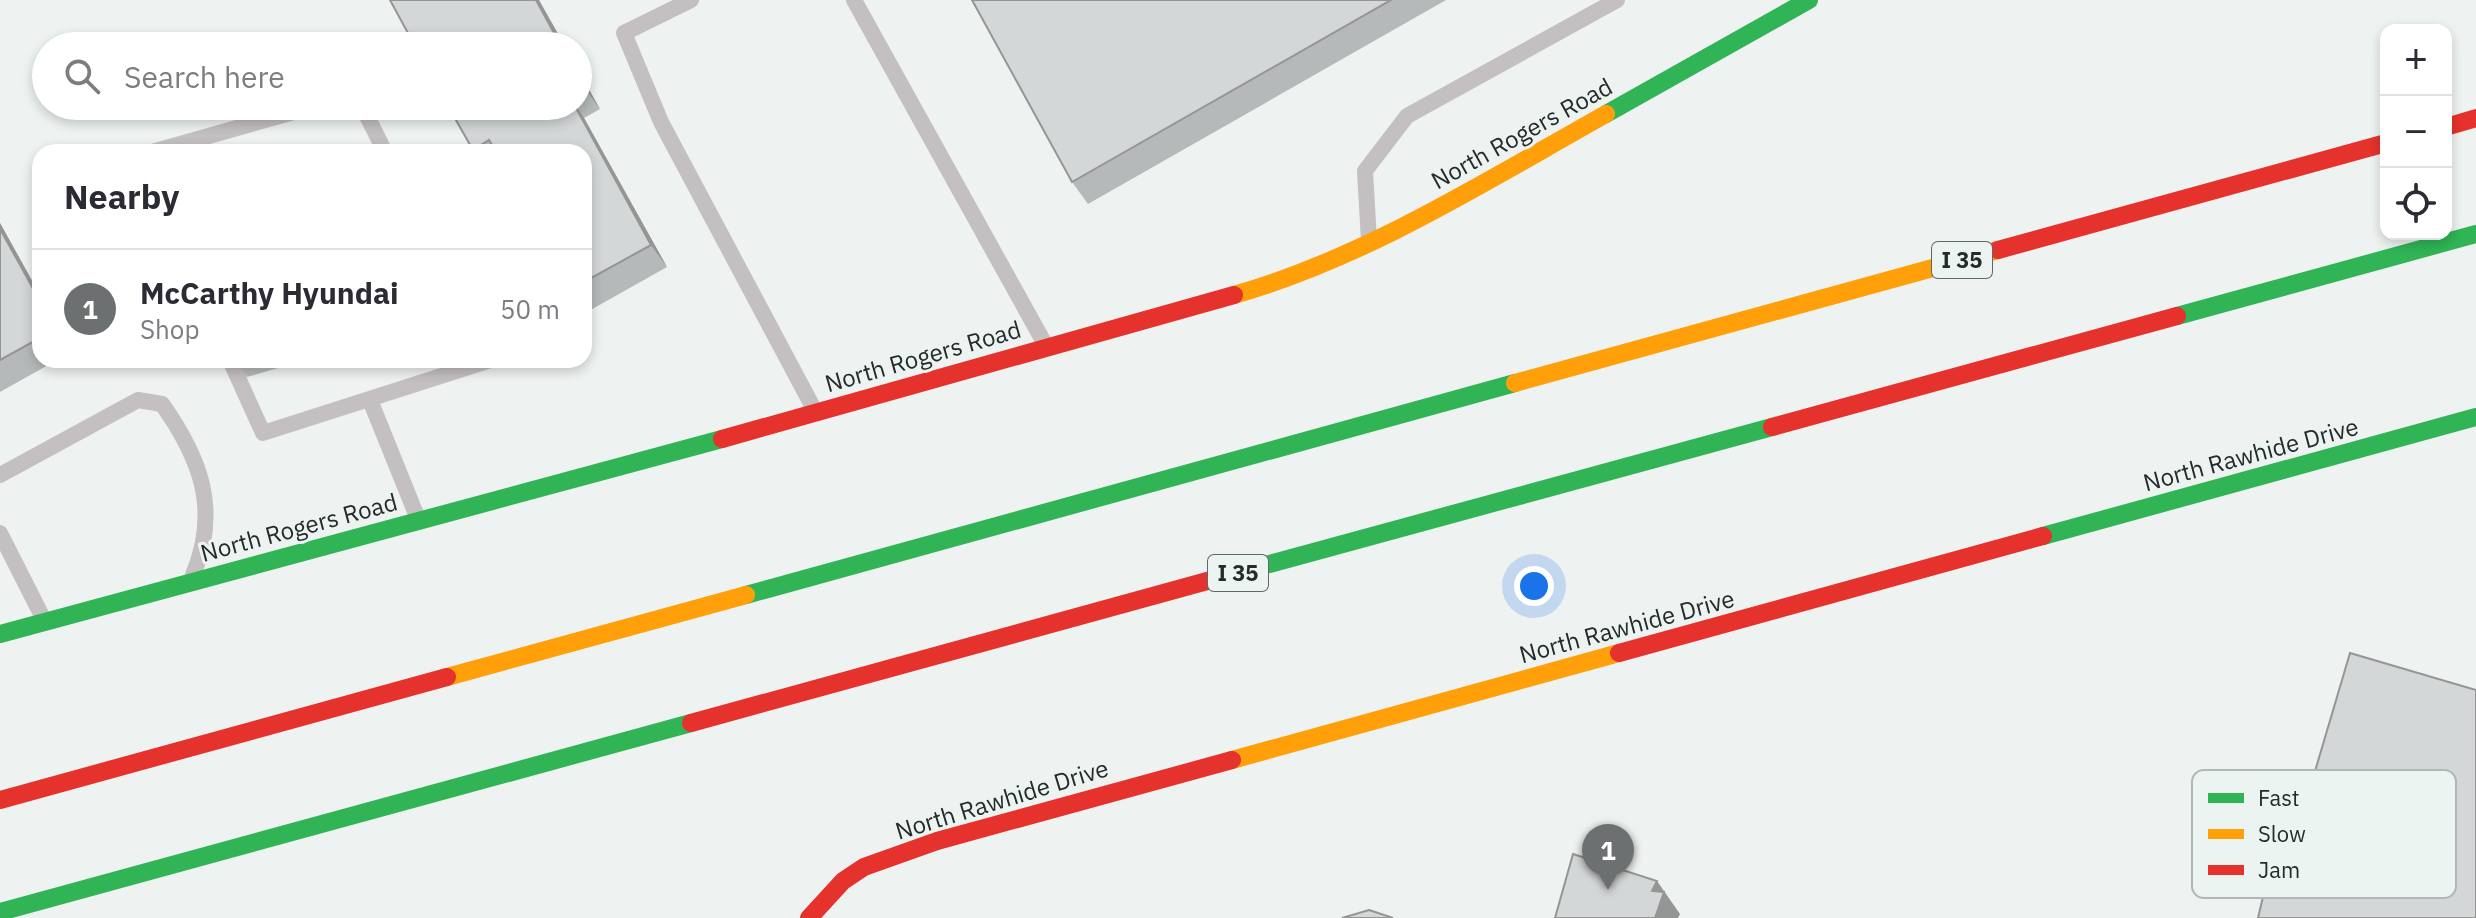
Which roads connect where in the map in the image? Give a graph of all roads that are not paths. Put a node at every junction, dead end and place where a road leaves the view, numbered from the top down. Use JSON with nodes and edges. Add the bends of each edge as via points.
{"nodes":[{"id":1,"x":691,"y":0,"type":"edge"},
{"id":2,"x":854,"y":0,"type":"edge"},
{"id":3,"x":1617,"y":0,"type":"edge"},
{"id":4,"x":1809,"y":0,"type":"edge"},
{"id":5,"x":2476,"y":118,"type":"edge"},
{"id":6,"x":265,"y":120,"type":"edge"},
{"id":7,"x":369,"y":120,"type":"edge"},
{"id":8,"x":2452,"y":125,"type":"edge"},
{"id":9,"x":180,"y":144,"type":"edge"},
{"id":10,"x":381,"y":144,"type":"edge"},
{"id":11,"x":2380,"y":145,"type":"edge"},
{"id":12,"x":2476,"y":234,"type":"edge"},
{"id":13,"x":1369,"y":244,"type":"junction"},
{"id":14,"x":1047,"y":347,"type":"junction"},
{"id":15,"x":234,"y":368,"type":"edge"},
{"id":16,"x":467,"y":368,"type":"edge"},
{"id":17,"x":370,"y":400,"type":"junction"},
{"id":18,"x":816,"y":413,"type":"junction"},
{"id":19,"x":2476,"y":417,"type":"edge"},
{"id":20,"x":0,"y":475,"type":"edge"},
{"id":21,"x":419,"y":521,"type":"junction"},
{"id":22,"x":0,"y":533,"type":"edge"},
{"id":23,"x":190,"y":582,"type":"junction"},
{"id":24,"x":44,"y":622,"type":"junction"},
{"id":25,"x":0,"y":634,"type":"edge"},
{"id":26,"x":0,"y":800,"type":"edge"},
{"id":27,"x":0,"y":912,"type":"edge"},
{"id":28,"x":809,"y":918,"type":"edge"}],
"edges":[{"from":1,"to":18,"type":"lane","via":[[624,33],[661,122]]},
{"from":2,"to":14,"type":"lane"},
{"from":3,"to":13,"type":"lane","via":[[1407,116],[1365,171]]},
{"from":4,"to":13,"type":"main road","name":"North Rogers Road"},
{"from":5,"to":8,"type":"main road"},
{"from":6,"to":9,"type":"lane"},
{"from":7,"to":10,"type":"lane"},
{"from":11,"to":26,"type":"main road","number":"I 35"},
{"from":12,"to":27,"type":"main road","number":"I 35"},
{"from":13,"to":14,"type":"main road","name":"North Rogers Road","via":[[1268,285]]},
{"from":14,"to":18,"type":"main road","name":"North Rogers Road"},
{"from":15,"to":17,"type":"lane","via":[[263,433]]},
{"from":16,"to":17,"type":"lane"},
{"from":17,"to":21,"type":"lane"},
{"from":18,"to":21,"type":"main road","name":"North Rogers Road"},
{"from":19,"to":28,"type":"main road","name":"North Rawhide Drive","via":[[937,841],[864,867],[843,881]]},
{"from":20,"to":23,"type":"lane","via":[[138,400],[162,404],[188,442],[205,494],[205,546]]},
{"from":21,"to":23,"type":"main road","name":"North Rogers Road"},
{"from":22,"to":24,"type":"lane"},
{"from":23,"to":24,"type":"main road","name":"North Rogers Road"},
{"from":24,"to":25,"type":"main road","name":"North Rogers Road"}]}
